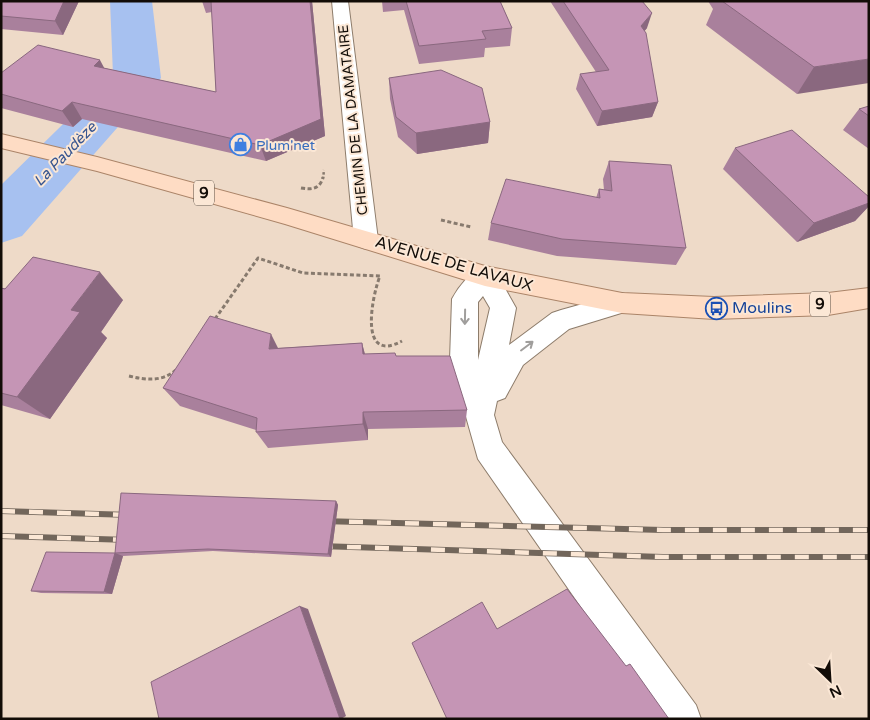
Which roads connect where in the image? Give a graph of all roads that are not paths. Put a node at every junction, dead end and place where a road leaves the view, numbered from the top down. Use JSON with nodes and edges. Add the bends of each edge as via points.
{"nodes":[{"id":1,"x":340,"y":1,"type":"edge"},
{"id":2,"x":1,"y":141,"type":"edge"},
{"id":3,"x":366,"y":240,"type":"junction"},
{"id":4,"x":485,"y":276,"type":"junction"},
{"id":5,"x":869,"y":298,"type":"edge"},
{"id":6,"x":622,"y":303,"type":"junction"},
{"id":7,"x":480,"y":414,"type":"junction"},
{"id":8,"x":682,"y":719,"type":"edge"}],
"edges":[{"from":1,"to":3,"type":"street","name":"CHEMIN DE LA DAMATAIRE"},
{"from":2,"to":3,"type":"main road","name":"AVENUE DE LAVAUX","number":"9","via":[[97,164]]},
{"from":3,"to":4,"type":"main road","name":"AVENUE DE LAVAUX","number":"9"},
{"from":4,"to":6,"type":"main road","name":"AVENUE DE LAVAUX","number":"9"},
{"from":4,"to":7,"type":"street","via":[[503,308]]},
{"from":4,"to":7,"type":"street","one_way":true,"via":[[465,299],[464,360]]},
{"from":5,"to":6,"type":"main road","name":"AVENUE DE LAVAUX","number":"9","via":[[828,304],[714,308]]},
{"from":7,"to":6,"type":"street","one_way":true,"via":[[513,356],[561,321]]},
{"from":7,"to":8,"type":"street","via":[[489,448]]}]}
